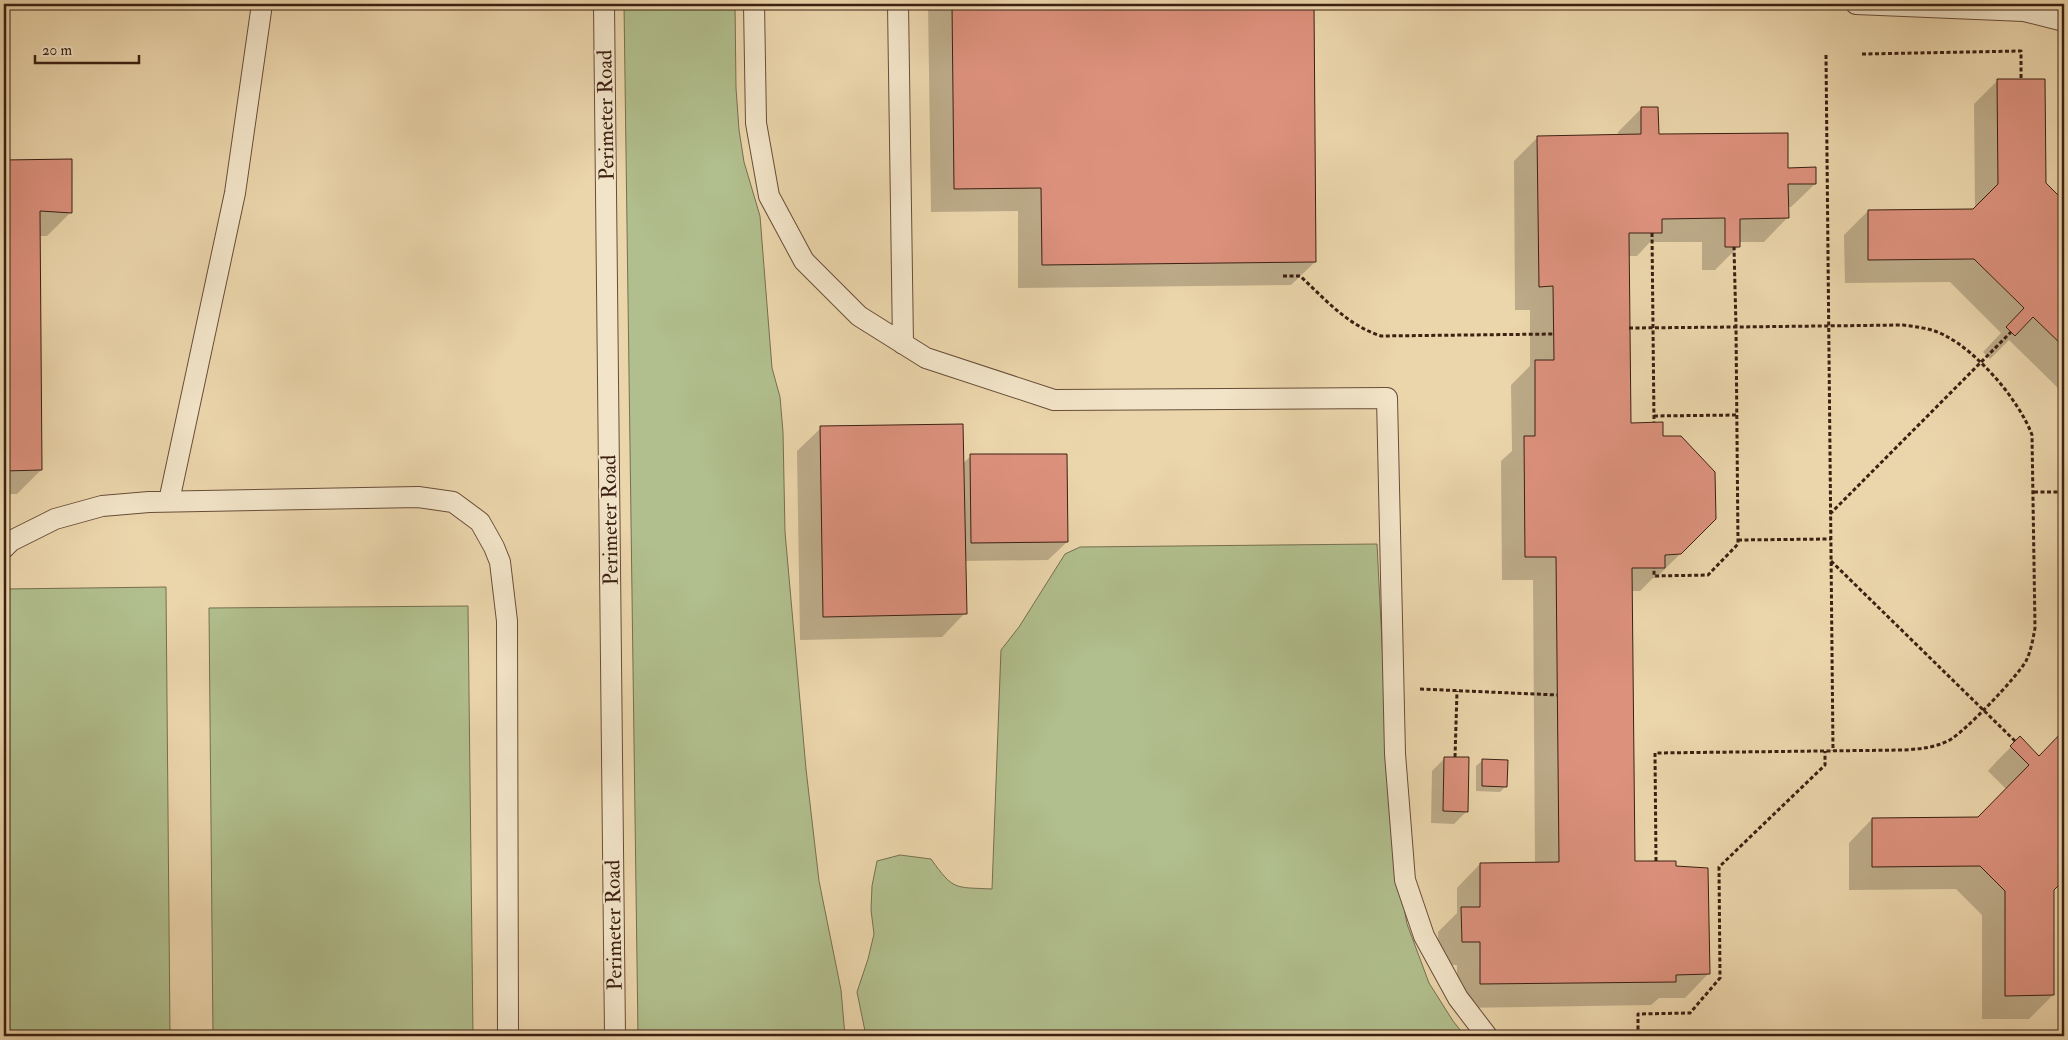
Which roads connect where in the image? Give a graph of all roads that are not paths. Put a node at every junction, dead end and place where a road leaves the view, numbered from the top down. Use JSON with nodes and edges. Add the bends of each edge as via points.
{"nodes":[{"id":1,"x":262,"y":4,"type":"edge"},
{"id":2,"x":604,"y":4,"type":"edge"},
{"id":3,"x":754,"y":4,"type":"edge"},
{"id":4,"x":898,"y":4,"type":"edge"},
{"id":5,"x":1856,"y":4,"type":"edge"},
{"id":6,"x":2064,"y":21,"type":"edge"},
{"id":7,"x":903,"y":344,"type":"junction"},
{"id":8,"x":169,"y":501,"type":"junction"},
{"id":9,"x":4,"y":548,"type":"edge"},
{"id":10,"x":508,"y":1036,"type":"edge"},
{"id":11,"x":615,"y":1036,"type":"edge"},
{"id":12,"x":1487,"y":1036,"type":"edge"}],
"edges":[{"from":1,"to":8,"type":"lane","via":[[235,193]]},
{"from":2,"to":11,"type":"lane","name":"Perimeter Road"},
{"from":3,"to":7,"type":"lane","via":[[756,123],[769,196],[804,261],[859,316]]},
{"from":4,"to":7,"type":"lane"},
{"from":5,"to":6,"type":"lane","via":[[2024,10]]},
{"from":7,"to":12,"type":"lane","via":[[926,358],[1054,400],[1387,398],[1395,744],[1405,880],[1424,936],[1458,998]]},
{"from":8,"to":9,"type":"lane","via":[[93,508],[55,519],[11,541]]},
{"from":8,"to":10,"type":"lane","via":[[418,497],[453,502],[480,522],[500,562],[506,621]]}]}
